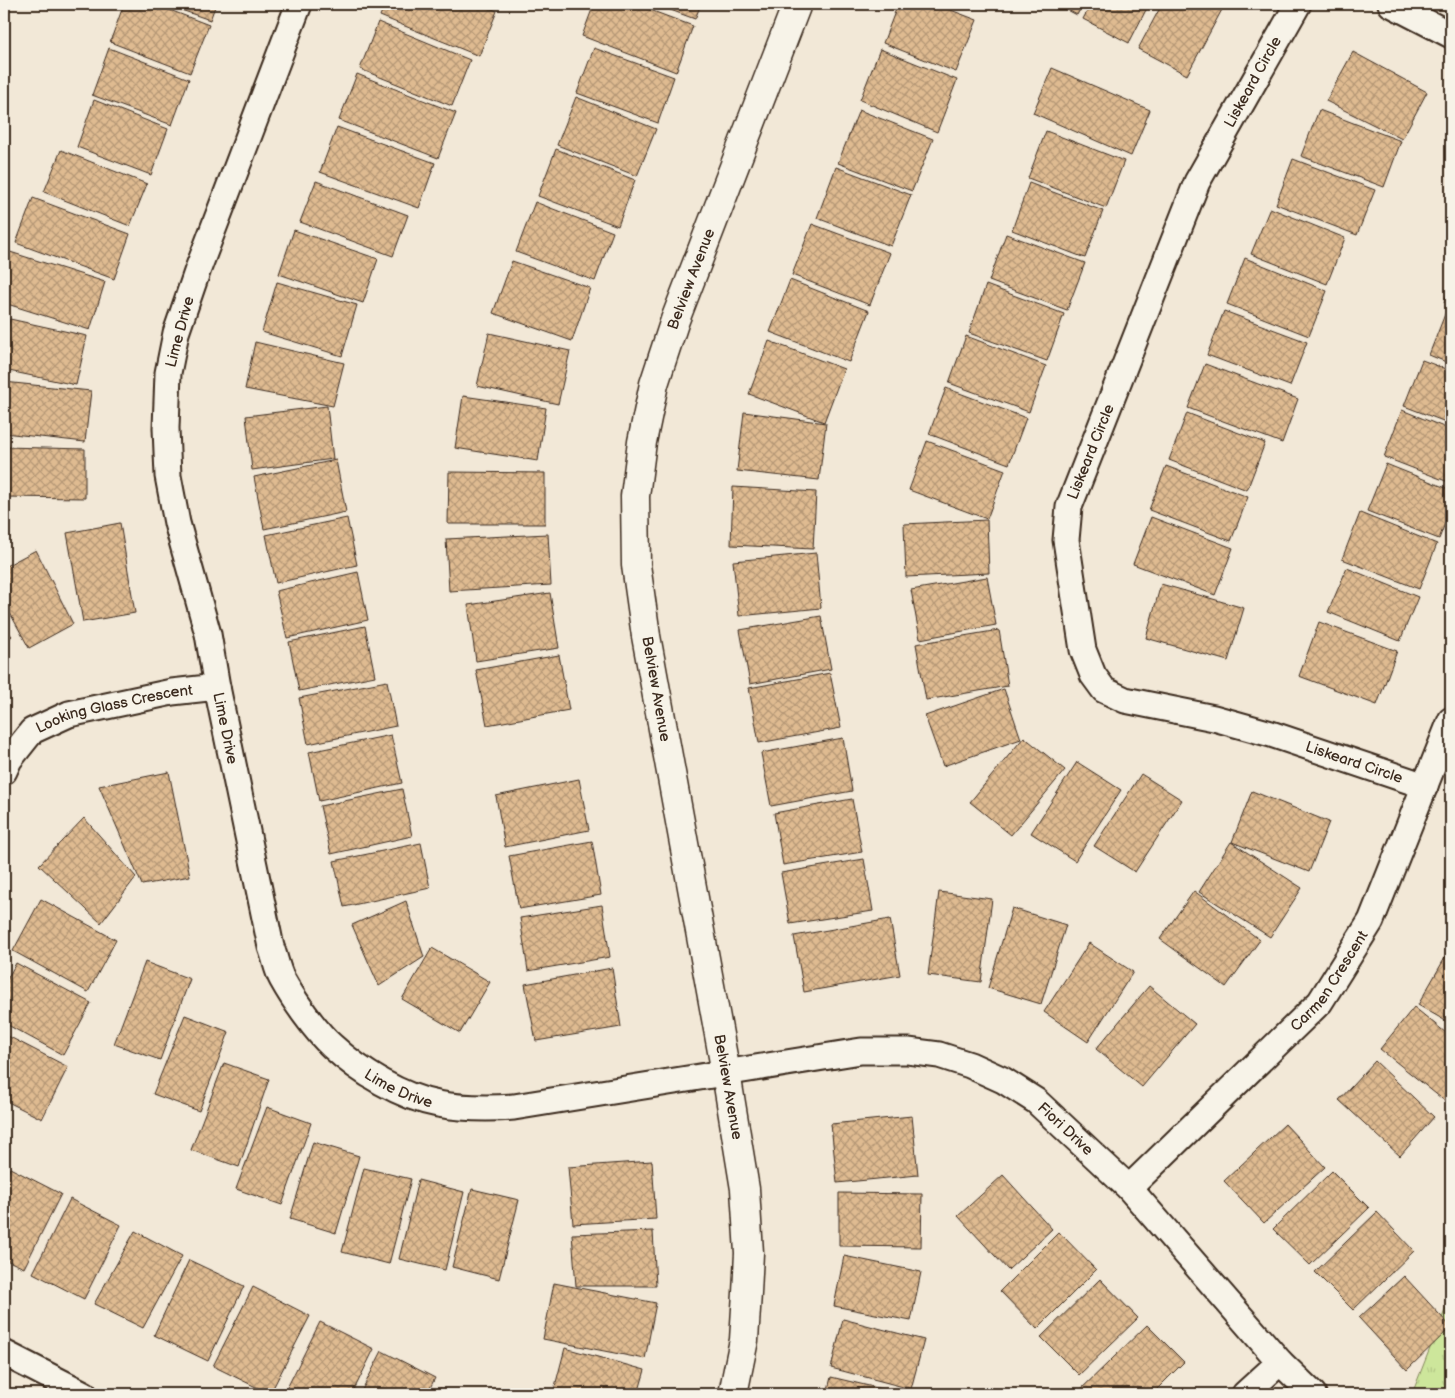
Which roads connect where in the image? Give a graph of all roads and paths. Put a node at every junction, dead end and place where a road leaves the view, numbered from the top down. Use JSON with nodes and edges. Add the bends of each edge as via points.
{"nodes":[{"id":1,"x":299,"y":4,"type":"edge"},
{"id":2,"x":797,"y":4,"type":"edge"},
{"id":3,"x":1298,"y":4,"type":"edge"},
{"id":4,"x":1391,"y":4,"type":"edge"},
{"id":5,"x":1451,"y":34,"type":"edge"},
{"id":6,"x":217,"y":687,"type":"junction"},
{"id":7,"x":1451,"y":720,"type":"edge"},
{"id":8,"x":4,"y":771,"type":"edge"},
{"id":9,"x":1426,"y":786,"type":"junction"},
{"id":10,"x":726,"y":1073,"type":"junction"},
{"id":11,"x":1129,"y":1188,"type":"junction"},
{"id":12,"x":4,"y":1353,"type":"edge"},
{"id":13,"x":1280,"y":1362,"type":"junction"},
{"id":14,"x":84,"y":1394,"type":"edge"},
{"id":15,"x":733,"y":1394,"type":"edge"},
{"id":16,"x":1245,"y":1394,"type":"edge"},
{"id":17,"x":1313,"y":1394,"type":"edge"}],
"edges":[{"from":1,"to":6,"type":"street","name":"Lime Drive","via":[[198,269],[176,333],[168,372],[168,476],[177,523],[208,634]]},
{"from":2,"to":10,"type":"street","name":"Belview Avenue","via":[[654,384],[635,496],[636,565],[646,636]]},
{"from":3,"to":9,"type":"street","name":"Liskeard Circle","via":[[1197,182],[1069,507],[1066,540],[1083,650],[1093,675],[1104,690],[1125,700],[1214,718],[1271,734]]},
{"from":4,"to":5,"type":"street"},
{"from":6,"to":8,"type":"street","name":"Looking Glass Crescent","via":[[172,692],[68,714],[32,731]]},
{"from":6,"to":10,"type":"street","name":"Lime Drive","via":[[271,947],[281,978],[332,1046],[358,1066],[395,1090],[436,1104],[472,1109],[514,1108]]},
{"from":7,"to":9,"type":"street","name":"Carmen Crescent"},
{"from":9,"to":11,"type":"street","name":"Carmen Crescent","via":[[1371,921],[1320,1002]]},
{"from":10,"to":11,"type":"street","name":"Fiori Drive","via":[[861,1051],[939,1055],[1003,1080],[1036,1101]]},
{"from":10,"to":15,"type":"street","name":"Belview Avenue","via":[[745,1188],[749,1253],[744,1340]]},
{"from":11,"to":13,"type":"street","name":"Fiori Drive"},
{"from":12,"to":14,"type":"street"},
{"from":13,"to":16,"type":"street"},
{"from":13,"to":17,"type":"street","name":"Fiori Drive"}]}
